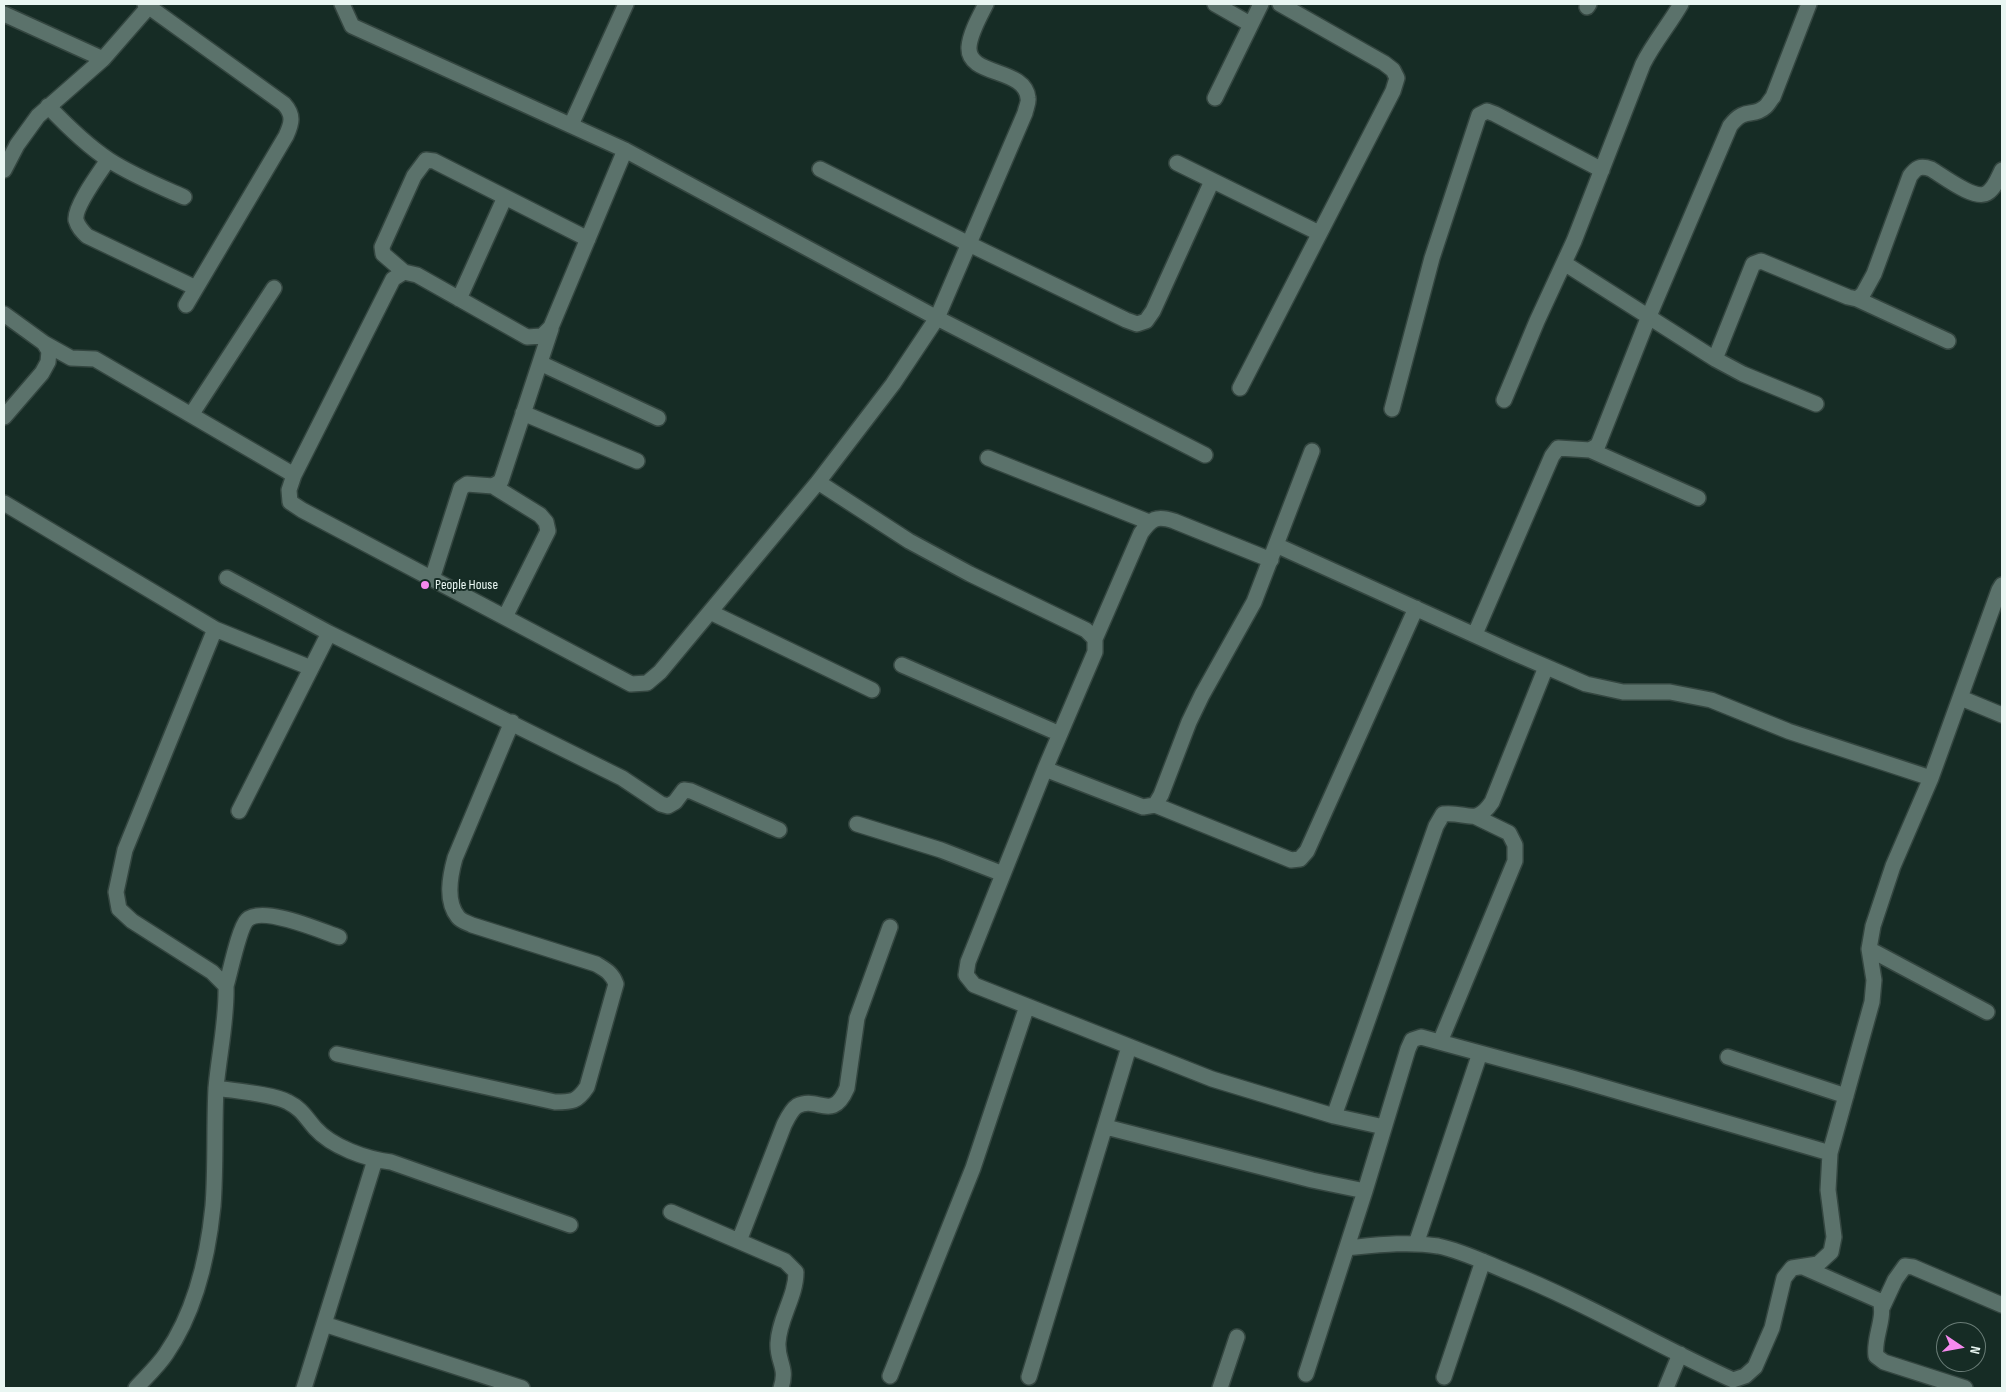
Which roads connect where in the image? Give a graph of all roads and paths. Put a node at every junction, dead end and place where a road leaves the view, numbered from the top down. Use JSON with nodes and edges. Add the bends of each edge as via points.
{"nodes":[{"id":1,"x":342,"y":4,"type":"edge"},
{"id":2,"x":626,"y":4,"type":"edge"},
{"id":3,"x":986,"y":4,"type":"edge"},
{"id":4,"x":1214,"y":4,"type":"edge"},
{"id":5,"x":1261,"y":4,"type":"edge"},
{"id":6,"x":1280,"y":4,"type":"edge"},
{"id":7,"x":1681,"y":4,"type":"edge"},
{"id":8,"x":1809,"y":4,"type":"edge"},
{"id":9,"x":148,"y":5,"type":"edge"},
{"id":10,"x":4,"y":14,"type":"edge"},
{"id":11,"x":1250,"y":24,"type":"junction"},
{"id":12,"x":103,"y":59,"type":"junction"},
{"id":13,"x":1215,"y":98,"type":"dead end"},
{"id":14,"x":48,"y":106,"type":"junction"},
{"id":15,"x":571,"y":125,"type":"junction"},
{"id":16,"x":624,"y":150,"type":"junction"},
{"id":17,"x":108,"y":160,"type":"junction"},
{"id":18,"x":1177,"y":163,"type":"dead end"},
{"id":19,"x":4,"y":170,"type":"edge"},
{"id":20,"x":820,"y":170,"type":"dead end"},
{"id":21,"x":1602,"y":170,"type":"junction"},
{"id":22,"x":2002,"y":170,"type":"edge"},
{"id":23,"x":1212,"y":181,"type":"junction"},
{"id":24,"x":184,"y":197,"type":"dead end"},
{"id":25,"x":505,"y":197,"type":"junction"},
{"id":26,"x":1319,"y":233,"type":"junction"},
{"id":27,"x":588,"y":239,"type":"junction"},
{"id":28,"x":969,"y":244,"type":"junction"},
{"id":29,"x":1564,"y":262,"type":"junction"},
{"id":30,"x":404,"y":272,"type":"junction"},
{"id":31,"x":196,"y":288,"type":"junction"},
{"id":32,"x":274,"y":288,"type":"dead end"},
{"id":33,"x":459,"y":299,"type":"junction"},
{"id":34,"x":1857,"y":299,"type":"junction"},
{"id":35,"x":186,"y":305,"type":"dead end"},
{"id":36,"x":4,"y":314,"type":"edge"},
{"id":37,"x":1649,"y":316,"type":"junction"},
{"id":38,"x":937,"y":318,"type":"junction"},
{"id":39,"x":551,"y":327,"type":"junction"},
{"id":40,"x":1948,"y":340,"type":"dead end"},
{"id":41,"x":44,"y":343,"type":"junction"},
{"id":42,"x":1716,"y":359,"type":"junction"},
{"id":43,"x":540,"y":363,"type":"junction"},
{"id":44,"x":1240,"y":388,"type":"dead end"},
{"id":45,"x":1504,"y":400,"type":"dead end"},
{"id":46,"x":1816,"y":404,"type":"dead end"},
{"id":47,"x":1392,"y":409,"type":"dead end"},
{"id":48,"x":523,"y":413,"type":"junction"},
{"id":49,"x":190,"y":415,"type":"junction"},
{"id":50,"x":4,"y":417,"type":"edge"},
{"id":51,"x":658,"y":418,"type":"dead end"},
{"id":52,"x":1590,"y":450,"type":"junction"},
{"id":53,"x":1312,"y":451,"type":"dead end"},
{"id":54,"x":1205,"y":454,"type":"dead end"},
{"id":55,"x":988,"y":458,"type":"dead end"},
{"id":56,"x":637,"y":461,"type":"dead end"},
{"id":57,"x":294,"y":475,"type":"junction"},
{"id":58,"x":818,"y":482,"type":"junction"},
{"id":59,"x":493,"y":486,"type":"junction"},
{"id":60,"x":1698,"y":498,"type":"dead end"},
{"id":61,"x":4,"y":503,"type":"edge"},
{"id":62,"x":1148,"y":522,"type":"junction"},
{"id":63,"x":1276,"y":545,"type":"junction"},
{"id":64,"x":1271,"y":560,"type":"junction"},
{"id":65,"x":227,"y":578,"type":"dead end"},
{"id":66,"x":432,"y":579,"type":"junction"},
{"id":67,"x":2002,"y":585,"type":"edge"},
{"id":68,"x":1416,"y":608,"type":"junction"},
{"id":69,"x":710,"y":612,"type":"junction"},
{"id":70,"x":504,"y":617,"type":"junction"},
{"id":71,"x":215,"y":629,"type":"junction"},
{"id":72,"x":329,"y":633,"type":"junction"},
{"id":73,"x":1475,"y":634,"type":"junction"},
{"id":74,"x":1095,"y":639,"type":"junction"},
{"id":75,"x":902,"y":665,"type":"dead end"},
{"id":76,"x":1546,"y":667,"type":"junction"},
{"id":77,"x":312,"y":668,"type":"junction"},
{"id":78,"x":872,"y":690,"type":"dead end"},
{"id":79,"x":1961,"y":698,"type":"junction"},
{"id":80,"x":2002,"y":715,"type":"edge"},
{"id":81,"x":512,"y":722,"type":"junction"},
{"id":82,"x":1060,"y":734,"type":"junction"},
{"id":83,"x":1045,"y":768,"type":"junction"},
{"id":84,"x":1931,"y":778,"type":"junction"},
{"id":85,"x":1155,"y":805,"type":"junction"},
{"id":86,"x":239,"y":810,"type":"dead end"},
{"id":87,"x":1476,"y":817,"type":"junction"},
{"id":88,"x":857,"y":824,"type":"dead end"},
{"id":89,"x":779,"y":830,"type":"dead end"},
{"id":90,"x":1003,"y":874,"type":"junction"},
{"id":91,"x":890,"y":927,"type":"dead end"},
{"id":92,"x":339,"y":937,"type":"dead end"},
{"id":93,"x":1869,"y":950,"type":"junction"},
{"id":94,"x":226,"y":986,"type":"junction"},
{"id":95,"x":1027,"y":1006,"type":"junction"},
{"id":96,"x":1987,"y":1012,"type":"dead end"},
{"id":97,"x":1440,"y":1042,"type":"junction"},
{"id":98,"x":1129,"y":1047,"type":"junction"},
{"id":99,"x":1480,"y":1053,"type":"junction"},
{"id":100,"x":337,"y":1054,"type":"dead end"},
{"id":101,"x":1728,"y":1057,"type":"dead end"},
{"id":102,"x":216,"y":1088,"type":"junction"},
{"id":103,"x":1846,"y":1096,"type":"junction"},
{"id":104,"x":1334,"y":1116,"type":"junction"},
{"id":105,"x":1106,"y":1127,"type":"junction"},
{"id":106,"x":1384,"y":1127,"type":"junction"},
{"id":107,"x":1830,"y":1153,"type":"junction"},
{"id":108,"x":375,"y":1160,"type":"junction"},
{"id":109,"x":1365,"y":1191,"type":"junction"},
{"id":110,"x":672,"y":1212,"type":"dead end"},
{"id":111,"x":570,"y":1224,"type":"dead end"},
{"id":112,"x":739,"y":1241,"type":"junction"},
{"id":113,"x":1416,"y":1244,"type":"junction"},
{"id":114,"x":1347,"y":1248,"type":"junction"},
{"id":115,"x":1483,"y":1261,"type":"junction"},
{"id":116,"x":1803,"y":1267,"type":"junction"},
{"id":117,"x":2002,"y":1305,"type":"edge"},
{"id":118,"x":1882,"y":1308,"type":"junction"},
{"id":119,"x":324,"y":1324,"type":"junction"},
{"id":120,"x":1237,"y":1337,"type":"dead end"},
{"id":121,"x":1680,"y":1354,"type":"junction"},
{"id":122,"x":1306,"y":1374,"type":"dead end"},
{"id":123,"x":890,"y":1376,"type":"dead end"},
{"id":124,"x":1444,"y":1376,"type":"dead end"},
{"id":125,"x":1029,"y":1377,"type":"dead end"},
{"id":126,"x":136,"y":1388,"type":"edge"},
{"id":127,"x":304,"y":1388,"type":"edge"},
{"id":128,"x":522,"y":1388,"type":"edge"},
{"id":129,"x":781,"y":1388,"type":"edge"},
{"id":130,"x":1220,"y":1388,"type":"edge"},
{"id":131,"x":1666,"y":1388,"type":"edge"},
{"id":132,"x":1965,"y":1388,"type":"edge"}],
"edges":[{"from":1,"to":15,"type":"street","via":[[352,26]]},
{"from":2,"to":15,"type":"street"},
{"from":3,"to":28,"type":"street","via":[[969,46],[970,56],[979,65],[1025,87],[1028,99],[1026,113]]},
{"from":4,"to":11,"type":"street"},
{"from":5,"to":11,"type":"street"},
{"from":6,"to":26,"type":"street","via":[[1384,63],[1397,78]]},
{"from":7,"to":21,"type":"street","via":[[1643,64]]},
{"from":8,"to":37,"type":"street","via":[[1773,97],[1765,107],[1746,112],[1730,126]]},
{"from":9,"to":12,"type":"street"},
{"from":9,"to":31,"type":"street","via":[[291,112],[292,124],[286,136]]},
{"from":10,"to":12,"type":"street"},
{"from":11,"to":13,"type":"street"},
{"from":12,"to":14,"type":"street"},
{"from":14,"to":17,"type":"street"},
{"from":14,"to":19,"type":"street","via":[[17,144]]},
{"from":15,"to":16,"type":"street"},
{"from":16,"to":27,"type":"street"},
{"from":16,"to":38,"type":"street"},
{"from":17,"to":24,"type":"street"},
{"from":17,"to":31,"type":"street","via":[[78,208],[75,218],[78,227],[88,236]]},
{"from":18,"to":23,"type":"street"},
{"from":20,"to":28,"type":"street"},
{"from":21,"to":29,"type":"street"},
{"from":21,"to":47,"type":"street","via":[[1495,114],[1487,111],[1480,115],[1432,258]]},
{"from":22,"to":34,"type":"street","via":[[1995,186],[1978,196],[1931,169],[1916,168],[1910,176],[1874,274],[1864,294]]},
{"from":23,"to":26,"type":"street"},
{"from":23,"to":28,"type":"street","via":[[1153,311],[1146,321],[1138,324]]},
{"from":25,"to":27,"type":"street"},
{"from":25,"to":30,"type":"street","via":[[426,160],[414,176],[382,247],[383,254]]},
{"from":25,"to":33,"type":"street"},
{"from":26,"to":44,"type":"street"},
{"from":27,"to":39,"type":"street"},
{"from":28,"to":38,"type":"street"},
{"from":29,"to":37,"type":"street"},
{"from":29,"to":45,"type":"street"},
{"from":30,"to":33,"type":"street","via":[[417,275]]},
{"from":30,"to":57,"type":"street","via":[[393,279]]},
{"from":31,"to":35,"type":"street"},
{"from":32,"to":49,"type":"street"},
{"from":33,"to":39,"type":"street","via":[[527,336],[542,336]]},
{"from":34,"to":40,"type":"street"},
{"from":34,"to":42,"type":"street","via":[[1761,261],[1753,264]]},
{"from":36,"to":41,"type":"street"},
{"from":37,"to":42,"type":"street"},
{"from":37,"to":52,"type":"street","via":[[1603,435],[1598,446]]},
{"from":38,"to":54,"type":"street"},
{"from":38,"to":58,"type":"street","via":[[893,384]]},
{"from":39,"to":43,"type":"street"},
{"from":41,"to":49,"type":"street","via":[[71,358],[95,359]]},
{"from":41,"to":50,"type":"street","via":[[49,351],[48,362]]},
{"from":42,"to":46,"type":"street"},
{"from":43,"to":48,"type":"street"},
{"from":43,"to":51,"type":"street"},
{"from":48,"to":56,"type":"street"},
{"from":48,"to":59,"type":"street","via":[[501,481]]},
{"from":49,"to":57,"type":"street"},
{"from":52,"to":60,"type":"street"},
{"from":52,"to":73,"type":"street","via":[[1558,448],[1552,456]]},
{"from":53,"to":63,"type":"street"},
{"from":55,"to":62,"type":"street"},
{"from":57,"to":66,"type":"street","via":[[289,490],[290,502]]},
{"from":58,"to":69,"type":"street"},
{"from":58,"to":74,"type":"street","via":[[909,541],[1086,630]]},
{"from":59,"to":66,"type":"street","via":[[467,484],[461,488]]},
{"from":59,"to":70,"type":"street","via":[[540,515],[548,531]]},
{"from":61,"to":71,"type":"street"},
{"from":62,"to":64,"type":"street","via":[[1162,517]]},
{"from":62,"to":74,"type":"street"},
{"from":63,"to":64,"type":"street"},
{"from":63,"to":68,"type":"street"},
{"from":64,"to":85,"type":"street","via":[[1254,602],[1193,713]]},
{"from":65,"to":72,"type":"street"},
{"from":66,"to":70,"type":"street"},
{"from":67,"to":79,"type":"street"},
{"from":68,"to":73,"type":"street"},
{"from":68,"to":85,"type":"street","via":[[1307,851],[1300,859],[1291,860]]},
{"from":69,"to":70,"type":"street","via":[[660,672],[647,683],[631,684]]},
{"from":69,"to":78,"type":"street"},
{"from":71,"to":77,"type":"street"},
{"from":71,"to":94,"type":"street","via":[[125,850],[116,892],[119,909],[132,921],[212,972]]},
{"from":72,"to":77,"type":"street"},
{"from":72,"to":81,"type":"street"},
{"from":73,"to":76,"type":"street"},
{"from":74,"to":82,"type":"street","via":[[1095,652]]},
{"from":75,"to":82,"type":"street"},
{"from":76,"to":84,"type":"street","via":[[1607,690],[1670,692],[1711,700],[1788,731]]},
{"from":76,"to":87,"type":"street","via":[[1492,802]]},
{"from":77,"to":86,"type":"street"},
{"from":79,"to":80,"type":"street"},
{"from":79,"to":84,"type":"street"},
{"from":81,"to":89,"type":"street","via":[[622,778],[661,804],[668,806],[684,790],[691,791]]},
{"from":81,"to":100,"type":"street","via":[[451,873],[452,905],[459,918],[472,925],[596,964],[613,976],[616,984],[587,1087],[580,1098],[555,1102]]},
{"from":82,"to":83,"type":"street"},
{"from":83,"to":85,"type":"street","via":[[1143,807]]},
{"from":83,"to":90,"type":"street"},
{"from":84,"to":93,"type":"street","via":[[1894,866],[1873,926]]},
{"from":87,"to":97,"type":"street","via":[[1509,833],[1516,845],[1514,860]]},
{"from":87,"to":104,"type":"street","via":[[1443,814],[1436,826]]},
{"from":88,"to":90,"type":"street","via":[[941,850]]},
{"from":90,"to":95,"type":"street","via":[[968,962],[966,975],[974,986]]},
{"from":91,"to":112,"type":"street","via":[[857,1018],[843,1098],[831,1107],[808,1104],[798,1106],[791,1113]]},
{"from":92,"to":94,"type":"street","via":[[273,915],[254,915],[246,920]]},
{"from":93,"to":96,"type":"street"},
{"from":93,"to":103,"type":"street","via":[[1874,980],[1872,1002]]},
{"from":94,"to":102,"type":"street","via":[[227,1006]]},
{"from":95,"to":98,"type":"street"},
{"from":95,"to":123,"type":"street","via":[[973,1168]]},
{"from":97,"to":99,"type":"street"},
{"from":97,"to":106,"type":"street","via":[[1421,1037],[1412,1040]]},
{"from":98,"to":104,"type":"street","via":[[1212,1079]]},
{"from":98,"to":105,"type":"street"},
{"from":99,"to":107,"type":"street"},
{"from":99,"to":113,"type":"street"},
{"from":101,"to":103,"type":"street"},
{"from":102,"to":108,"type":"street","via":[[287,1101],[305,1113],[328,1141]]},
{"from":102,"to":126,"type":"street","via":[[213,1206],[198,1281],[185,1319],[166,1355]]},
{"from":103,"to":107,"type":"street"},
{"from":104,"to":106,"type":"street"},
{"from":105,"to":109,"type":"street"},
{"from":105,"to":125,"type":"street"},
{"from":106,"to":109,"type":"street"},
{"from":107,"to":116,"type":"street","via":[[1828,1190],[1834,1237],[1831,1252],[1818,1264]]},
{"from":108,"to":111,"type":"street","via":[[391,1162]]},
{"from":108,"to":119,"type":"street"},
{"from":109,"to":114,"type":"street"},
{"from":110,"to":112,"type":"street"},
{"from":112,"to":129,"type":"street","via":[[785,1261],[796,1272],[796,1286],[778,1342],[778,1353],[784,1367]]},
{"from":113,"to":114,"type":"street"},
{"from":113,"to":115,"type":"street","via":[[1456,1250]]},
{"from":114,"to":122,"type":"street"},
{"from":115,"to":121,"type":"street","via":[[1559,1292]]},
{"from":115,"to":124,"type":"street"},
{"from":116,"to":118,"type":"street","via":[[1880,1300]]},
{"from":116,"to":121,"type":"street","via":[[1792,1268],[1784,1278],[1764,1347],[1755,1367],[1744,1376],[1733,1380]]},
{"from":117,"to":118,"type":"street","via":[[1905,1266]]},
{"from":118,"to":132,"type":"street","via":[[1874,1347],[1876,1356],[1884,1362]]},
{"from":119,"to":127,"type":"street"},
{"from":119,"to":128,"type":"street"},
{"from":120,"to":130,"type":"street"},
{"from":121,"to":131,"type":"street"}]}
